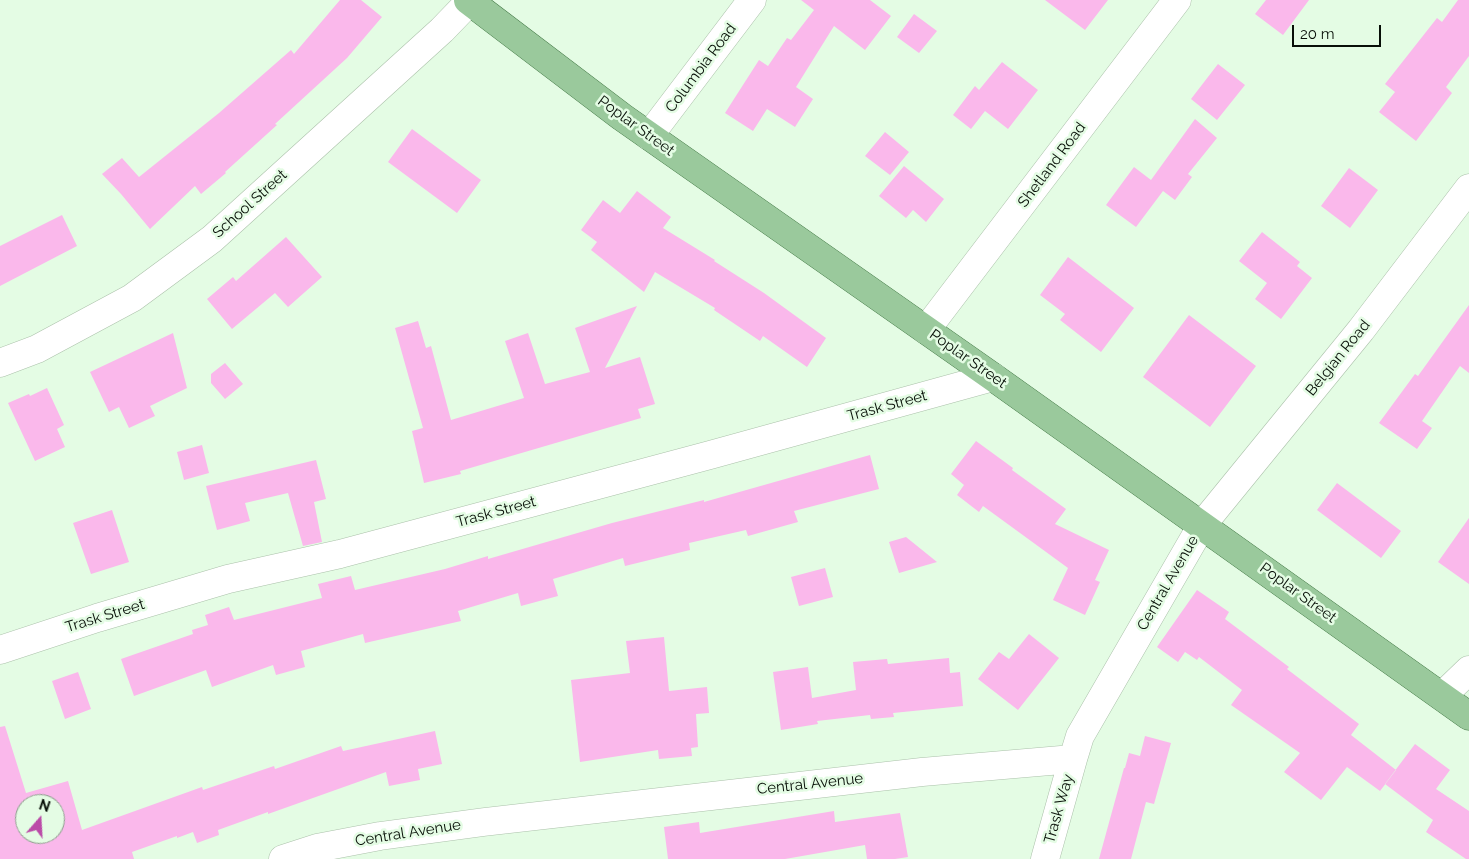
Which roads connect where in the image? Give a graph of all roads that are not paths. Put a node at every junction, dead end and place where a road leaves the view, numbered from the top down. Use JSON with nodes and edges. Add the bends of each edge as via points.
{"nodes":[{"id":1,"x":469,"y":0,"type":"edge"},
{"id":2,"x":752,"y":0,"type":"edge"},
{"id":3,"x":1178,"y":0,"type":"edge"},
{"id":4,"x":649,"y":136,"type":"junction"},
{"id":5,"x":1469,"y":188,"type":"edge"},
{"id":6,"x":926,"y":330,"type":"junction"},
{"id":7,"x":0,"y":363,"type":"edge"},
{"id":8,"x":993,"y":377,"type":"junction"},
{"id":9,"x":1202,"y":525,"type":"junction"},
{"id":10,"x":0,"y":650,"type":"edge"},
{"id":11,"x":1469,"y":670,"type":"edge"},
{"id":12,"x":1442,"y":696,"type":"junction"},
{"id":13,"x":1469,"y":716,"type":"edge"},
{"id":14,"x":1073,"y":759,"type":"junction"},
{"id":15,"x":283,"y":859,"type":"edge"},
{"id":16,"x":1045,"y":859,"type":"edge"}],
"edges":[{"from":1,"to":4,"type":"main road","name":"Poplar Street"},
{"from":1,"to":7,"type":"street","name":"School Street","via":[[442,30],[212,239],[132,298],[37,349]]},
{"from":2,"to":4,"type":"street","name":"Columbia Road"},
{"from":3,"to":6,"type":"street","name":"Shetland Road"},
{"from":4,"to":6,"type":"main road","name":"Poplar Street"},
{"from":5,"to":9,"type":"street","name":"Belgian Road","via":[[1361,330]]},
{"from":6,"to":8,"type":"main road","name":"Poplar Street"},
{"from":8,"to":9,"type":"main road","name":"Poplar Street"},
{"from":8,"to":10,"type":"street","name":"Trask Street","via":[[340,554],[228,579]]},
{"from":9,"to":12,"type":"main road","name":"Poplar Street"},
{"from":9,"to":14,"type":"street","name":"Central Avenue","via":[[1080,736]]},
{"from":11,"to":12,"type":"street"},
{"from":12,"to":13,"type":"main road","name":"Poplar Street"},
{"from":14,"to":15,"type":"street","name":"Central Avenue","via":[[922,772],[484,822],[380,836],[317,848]]},
{"from":14,"to":16,"type":"street","name":"Trask Way"}]}
